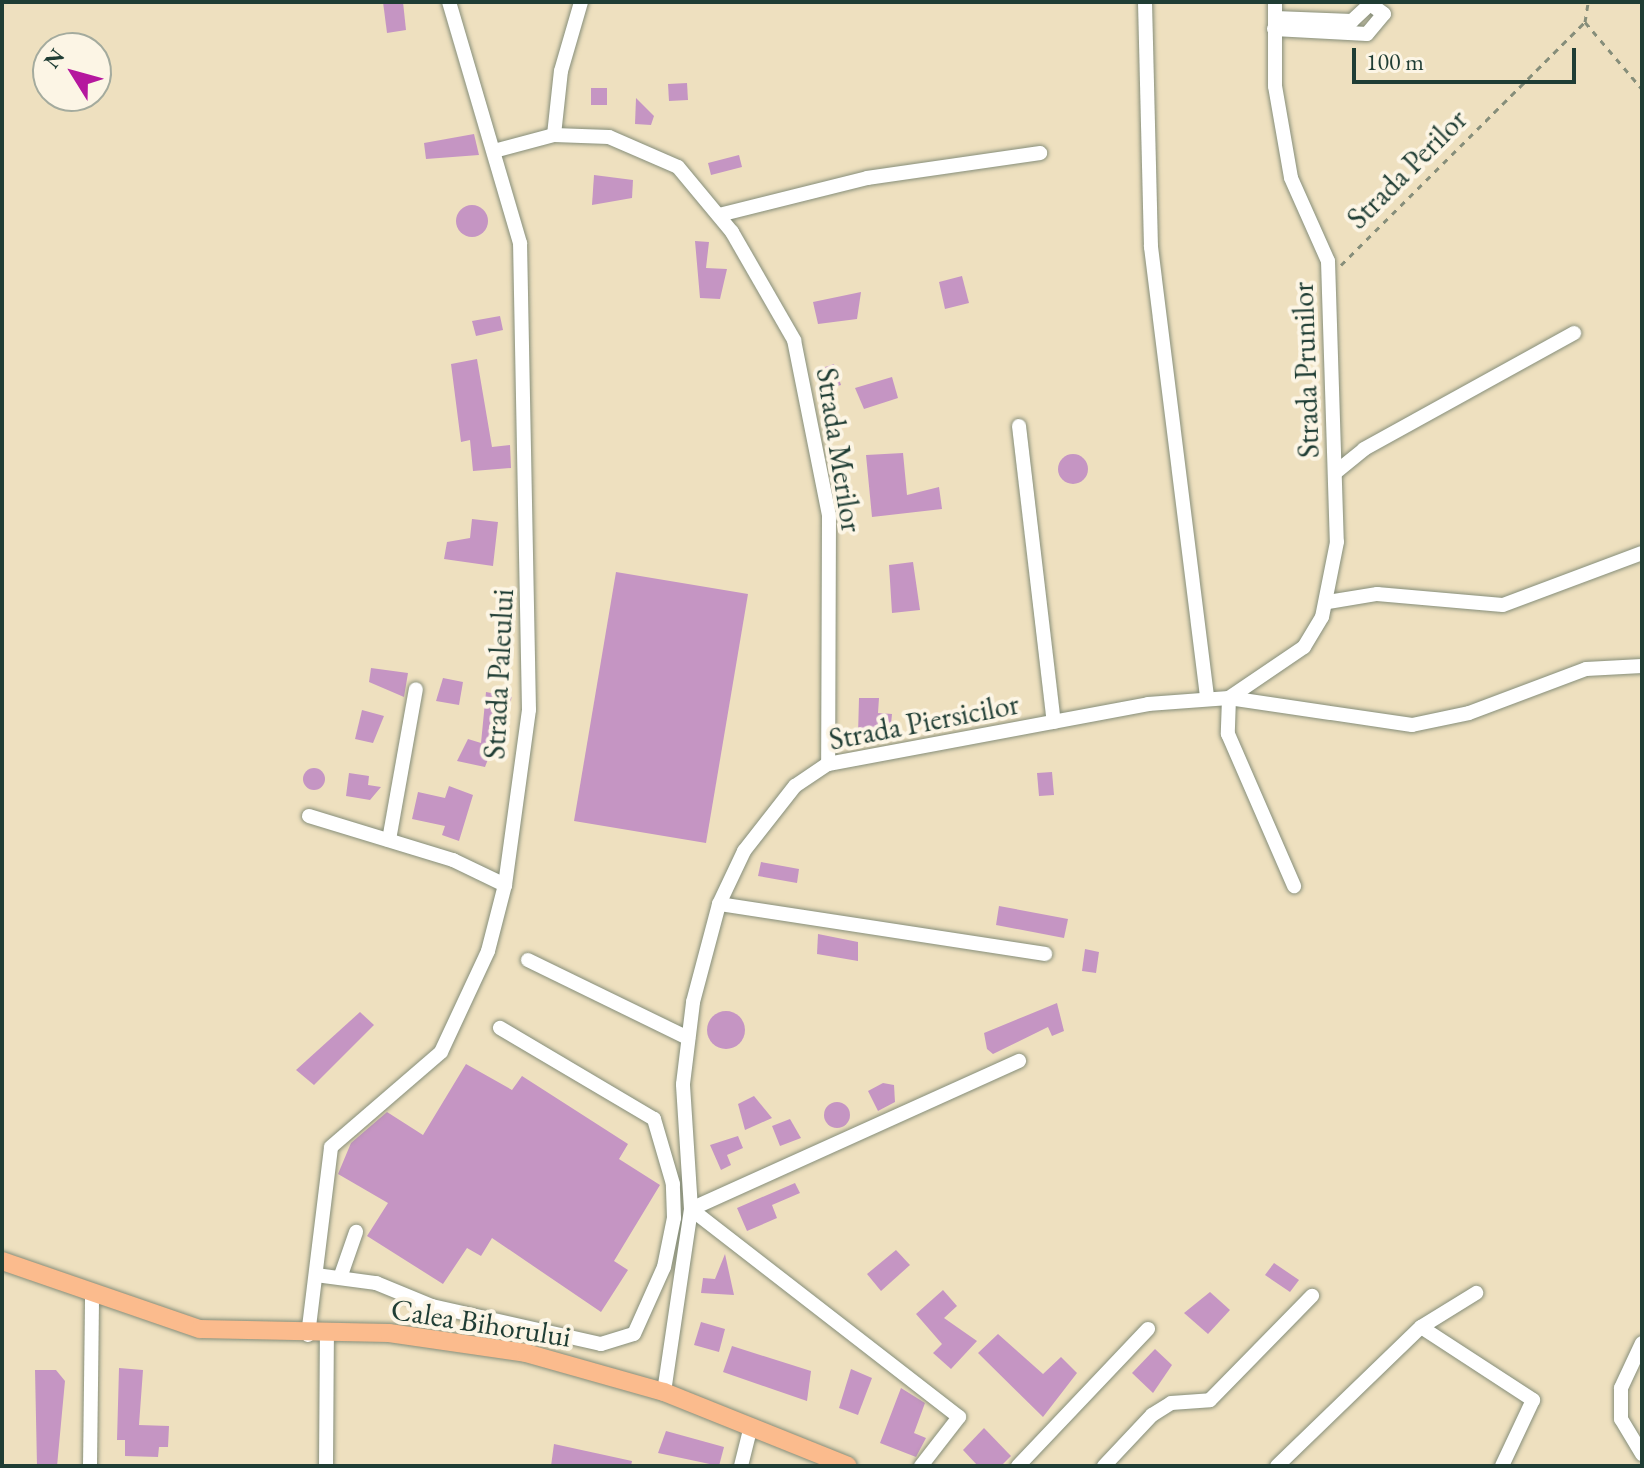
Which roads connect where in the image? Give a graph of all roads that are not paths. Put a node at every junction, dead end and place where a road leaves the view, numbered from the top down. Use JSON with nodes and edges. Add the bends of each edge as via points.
{"nodes":[{"id":1,"x":449,"y":2,"type":"edge"},
{"id":2,"x":581,"y":2,"type":"edge"},
{"id":3,"x":1145,"y":2,"type":"edge"},
{"id":4,"x":1275,"y":2,"type":"edge"},
{"id":5,"x":1275,"y":23,"type":"junction"},
{"id":6,"x":554,"y":135,"type":"junction"},
{"id":7,"x":494,"y":151,"type":"junction"},
{"id":8,"x":1040,"y":153,"type":"dead end"},
{"id":9,"x":719,"y":215,"type":"junction"},
{"id":10,"x":1574,"y":333,"type":"dead end"},
{"id":11,"x":1019,"y":426,"type":"dead end"},
{"id":12,"x":1336,"y":472,"type":"junction"},
{"id":13,"x":1642,"y":553,"type":"edge"},
{"id":14,"x":1328,"y":602,"type":"junction"},
{"id":15,"x":1642,"y":666,"type":"edge"},
{"id":16,"x":416,"y":689,"type":"dead end"},
{"id":17,"x":1207,"y":697,"type":"junction"},
{"id":18,"x":1229,"y":698,"type":"junction"},
{"id":19,"x":1054,"y":722,"type":"junction"},
{"id":20,"x":828,"y":764,"type":"junction"},
{"id":21,"x":309,"y":816,"type":"dead end"},
{"id":22,"x":389,"y":840,"type":"junction"},
{"id":23,"x":505,"y":885,"type":"junction"},
{"id":24,"x":1294,"y":886,"type":"dead end"},
{"id":25,"x":719,"y":904,"type":"junction"},
{"id":26,"x":1045,"y":954,"type":"dead end"},
{"id":27,"x":528,"y":960,"type":"dead end"},
{"id":28,"x":500,"y":1028,"type":"dead end"},
{"id":29,"x":688,"y":1038,"type":"junction"},
{"id":30,"x":1019,"y":1061,"type":"dead end"},
{"id":31,"x":691,"y":1209,"type":"junction"},
{"id":32,"x":356,"y":1232,"type":"dead end"},
{"id":33,"x":2,"y":1261,"type":"edge"},
{"id":34,"x":316,"y":1275,"type":"junction"},
{"id":35,"x":340,"y":1278,"type":"junction"},
{"id":36,"x":1476,"y":1293,"type":"dead end"},
{"id":37,"x":92,"y":1295,"type":"junction"},
{"id":38,"x":1312,"y":1296,"type":"dead end"},
{"id":39,"x":1421,"y":1327,"type":"junction"},
{"id":40,"x":1148,"y":1329,"type":"dead end"},
{"id":41,"x":327,"y":1334,"type":"junction"},
{"id":42,"x":308,"y":1335,"type":"junction"},
{"id":43,"x":1642,"y":1343,"type":"edge"},
{"id":44,"x":664,"y":1392,"type":"junction"},
{"id":45,"x":750,"y":1430,"type":"junction"},
{"id":46,"x":1642,"y":1454,"type":"edge"},
{"id":47,"x":90,"y":1466,"type":"edge"},
{"id":48,"x":326,"y":1466,"type":"edge"},
{"id":49,"x":741,"y":1466,"type":"edge"},
{"id":50,"x":848,"y":1466,"type":"edge"},
{"id":51,"x":921,"y":1466,"type":"edge"},
{"id":52,"x":1018,"y":1466,"type":"edge"},
{"id":53,"x":1104,"y":1466,"type":"edge"},
{"id":54,"x":1277,"y":1466,"type":"edge"},
{"id":55,"x":1502,"y":1466,"type":"edge"}],
"edges":[{"from":1,"to":7,"type":"street","name":"Strada Paleului"},
{"from":2,"to":6,"type":"street","via":[[561,71]]},
{"from":3,"to":17,"type":"street","via":[[1151,247]]},
{"from":4,"to":5,"type":"street","name":"Strada Prunilor"},
{"from":5,"to":5,"type":"street","via":[[1352,21],[1370,4],[1384,14],[1367,34]]},
{"from":5,"to":12,"type":"street","name":"Strada Prunilor","via":[[1291,178],[1328,279]]},
{"from":6,"to":7,"type":"street"},
{"from":6,"to":9,"type":"street","name":"Strada Merilor","via":[[609,137],[641,148],[678,167]]},
{"from":7,"to":23,"type":"street","name":"Strada Paleului","via":[[520,243],[530,578],[529,710]]},
{"from":8,"to":9,"type":"street","via":[[867,178]]},
{"from":9,"to":20,"type":"street","name":"Strada Merilor","via":[[794,340],[815,420],[829,515]]},
{"from":10,"to":12,"type":"street","via":[[1364,449]]},
{"from":11,"to":19,"type":"street"},
{"from":12,"to":14,"type":"street","name":"Strada Prunilor","via":[[1337,542]]},
{"from":13,"to":14,"type":"street","via":[[1503,605],[1377,594]]},
{"from":14,"to":18,"type":"street","name":"Strada Prunilor","via":[[1304,647]]},
{"from":15,"to":18,"type":"street","name":"Strada Piersicilor","via":[[1586,669],[1469,713],[1412,725]]},
{"from":16,"to":22,"type":"street"},
{"from":17,"to":18,"type":"street","name":"Strada Piersicilor"},
{"from":17,"to":19,"type":"street","name":"Strada Piersicilor"},
{"from":18,"to":24,"type":"street","via":[[1228,734]]},
{"from":19,"to":20,"type":"street","name":"Strada Piersicilor"},
{"from":20,"to":25,"type":"street","name":"Strada Piersicilor","via":[[771,811]]},
{"from":21,"to":22,"type":"street"},
{"from":22,"to":23,"type":"street"},
{"from":23,"to":34,"type":"street","name":"Strada Paleului","via":[[488,951],[441,1052],[331,1147]]},
{"from":25,"to":26,"type":"street"},
{"from":25,"to":29,"type":"street","name":"Strada Piersicilor"},
{"from":27,"to":29,"type":"street"},
{"from":28,"to":35,"type":"street","via":[[654,1119],[673,1184],[674,1218],[664,1267],[634,1334],[601,1344]]},
{"from":29,"to":31,"type":"street","name":"Strada Piersicilor","via":[[683,1110]]},
{"from":30,"to":31,"type":"street"},
{"from":31,"to":44,"type":"street","name":"Strada Piersicilor"},
{"from":31,"to":51,"type":"street","via":[[959,1417]]},
{"from":32,"to":35,"type":"street"},
{"from":33,"to":37,"type":"main road","name":"Calea Bihorului"},
{"from":34,"to":35,"type":"street"},
{"from":34,"to":42,"type":"street","name":"Strada Paleului"},
{"from":36,"to":39,"type":"street"},
{"from":37,"to":42,"type":"main road","name":"Calea Bihorului","via":[[200,1329]]},
{"from":37,"to":47,"type":"street"},
{"from":38,"to":53,"type":"street","via":[[1210,1400],[1171,1403],[1152,1415]]},
{"from":39,"to":54,"type":"street"},
{"from":39,"to":55,"type":"street","via":[[1533,1400]]},
{"from":40,"to":52,"type":"street"},
{"from":41,"to":42,"type":"main road","name":"Calea Bihorului"},
{"from":41,"to":44,"type":"main road","name":"Calea Bihorului","via":[[439,1338],[526,1353]]},
{"from":41,"to":48,"type":"street"},
{"from":43,"to":46,"type":"street","via":[[1621,1388],[1621,1419]]},
{"from":44,"to":45,"type":"main road","name":"Calea Bihorului"},
{"from":45,"to":49,"type":"street"},
{"from":45,"to":50,"type":"main road","name":"Calea Bihorului"}]}
